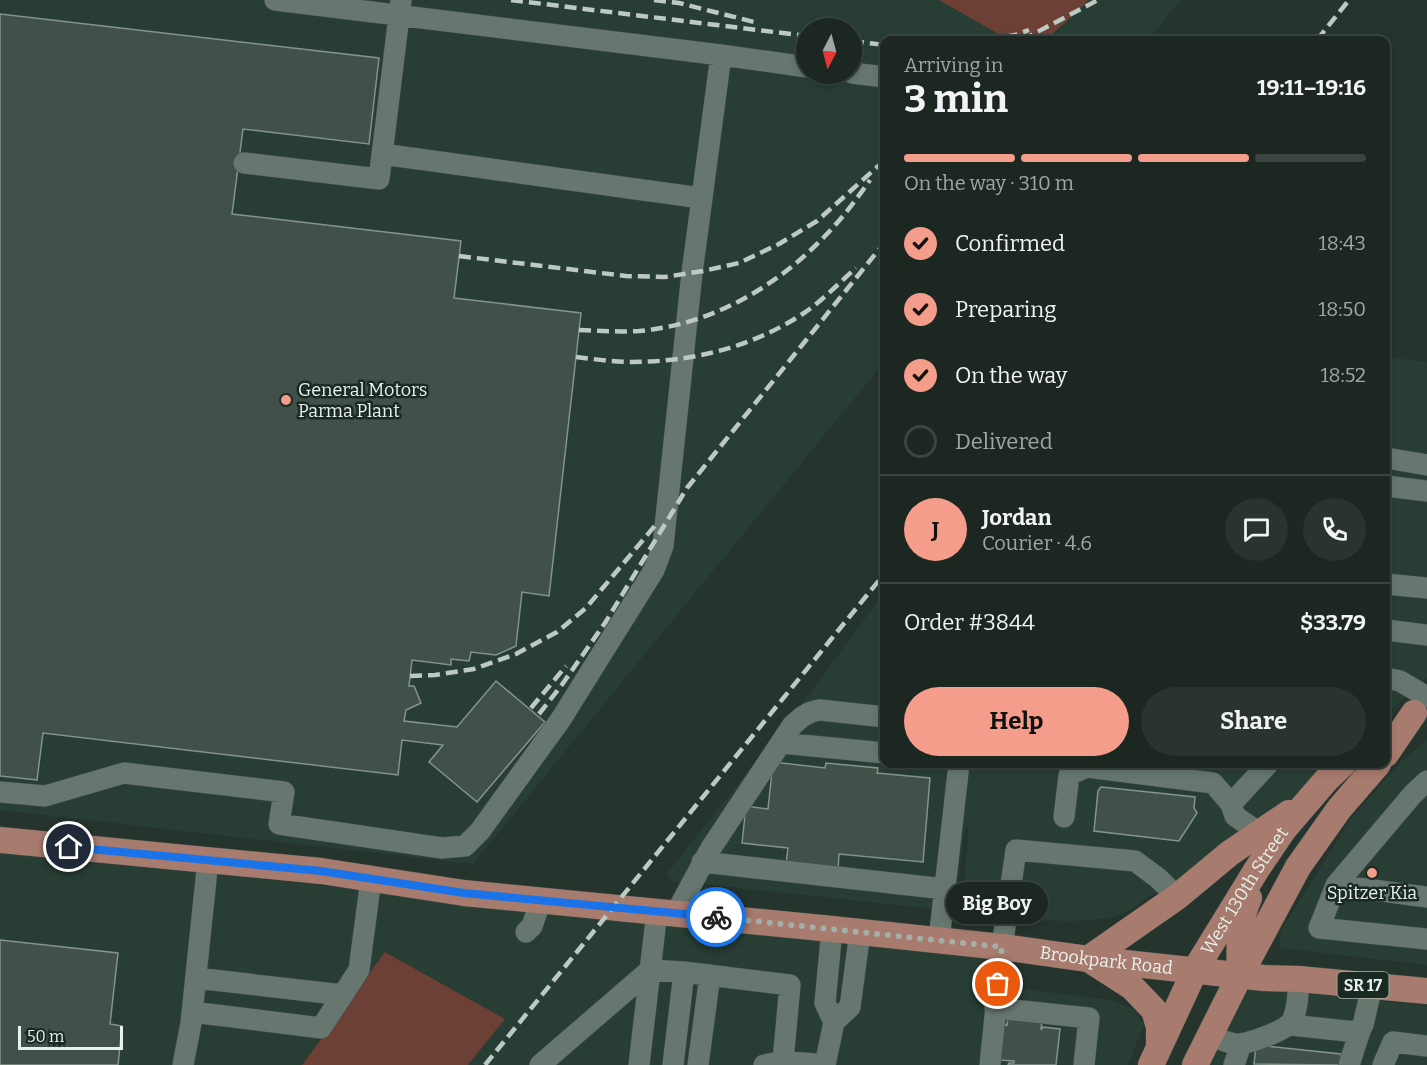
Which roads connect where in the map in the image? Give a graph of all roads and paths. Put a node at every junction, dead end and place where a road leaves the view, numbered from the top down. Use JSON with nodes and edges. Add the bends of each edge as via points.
{"nodes":[{"id":1,"x":274,"y":0,"type":"edge"},
{"id":2,"x":400,"y":8,"type":"edge"},
{"id":3,"x":721,"y":55,"type":"junction"},
{"id":4,"x":796,"y":65,"type":"edge"},
{"id":5,"x":862,"y":74,"type":"edge"},
{"id":6,"x":880,"y":76,"type":"edge"},
{"id":7,"x":382,"y":154,"type":"junction"},
{"id":8,"x":244,"y":163,"type":"dead end"},
{"id":9,"x":701,"y":198,"type":"junction"},
{"id":10,"x":1390,"y":459,"type":"edge"},
{"id":11,"x":1427,"y":465,"type":"edge"},
{"id":12,"x":1390,"y":486,"type":"edge"},
{"id":13,"x":1427,"y":491,"type":"edge"},
{"id":14,"x":1390,"y":584,"type":"edge"},
{"id":15,"x":1427,"y":588,"type":"edge"},
{"id":16,"x":1390,"y":630,"type":"edge"},
{"id":17,"x":1427,"y":635,"type":"edge"},
{"id":18,"x":1390,"y":679,"type":"edge"},
{"id":19,"x":1423,"y":704,"type":"edge"},
{"id":20,"x":880,"y":716,"type":"edge"},
{"id":21,"x":1390,"y":726,"type":"edge"},
{"id":22,"x":781,"y":743,"type":"junction"},
{"id":23,"x":1390,"y":745,"type":"edge"},
{"id":24,"x":880,"y":753,"type":"edge"},
{"id":25,"x":959,"y":768,"type":"edge"},
{"id":26,"x":1085,"y":768,"type":"edge"},
{"id":27,"x":1095,"y":768,"type":"edge"},
{"id":28,"x":1264,"y":768,"type":"edge"},
{"id":29,"x":1339,"y":768,"type":"edge"},
{"id":30,"x":1372,"y":768,"type":"edge"},
{"id":31,"x":1427,"y":781,"type":"edge"},
{"id":32,"x":0,"y":792,"type":"edge"},
{"id":33,"x":1231,"y":804,"type":"junction"},
{"id":34,"x":1064,"y":817,"type":"dead end"},
{"id":35,"x":1267,"y":838,"type":"junction"},
{"id":36,"x":0,"y":840,"type":"edge"},
{"id":37,"x":208,"y":860,"type":"junction"},
{"id":38,"x":702,"y":862,"type":"junction"},
{"id":39,"x":1298,"y":867,"type":"junction"},
{"id":40,"x":1257,"y":869,"type":"junction"},
{"id":41,"x":371,"y":879,"type":"junction"},
{"id":42,"x":1336,"y":885,"type":"junction"},
{"id":43,"x":945,"y":889,"type":"junction"},
{"id":44,"x":1177,"y":897,"type":"junction"},
{"id":45,"x":1427,"y":897,"type":"edge"},
{"id":46,"x":541,"y":900,"type":"junction"},
{"id":47,"x":667,"y":912,"type":"junction"},
{"id":48,"x":832,"y":929,"type":"junction"},
{"id":49,"x":526,"y":932,"type":"dead end"},
{"id":50,"x":860,"y":932,"type":"junction"},
{"id":51,"x":1427,"y":939,"type":"edge"},
{"id":52,"x":939,"y":940,"type":"junction"},
{"id":53,"x":1002,"y":947,"type":"junction"},
{"id":54,"x":1088,"y":959,"type":"junction"},
{"id":55,"x":650,"y":970,"type":"junction"},
{"id":56,"x":1195,"y":970,"type":"junction"},
{"id":57,"x":684,"y":972,"type":"junction"},
{"id":58,"x":710,"y":975,"type":"junction"},
{"id":59,"x":1240,"y":975,"type":"junction"},
{"id":60,"x":196,"y":978,"type":"junction"},
{"id":61,"x":1299,"y":979,"type":"junction"},
{"id":62,"x":1372,"y":986,"type":"junction"},
{"id":63,"x":1427,"y":991,"type":"edge"},
{"id":64,"x":343,"y":995,"type":"junction"},
{"id":65,"x":995,"y":1008,"type":"junction"},
{"id":66,"x":192,"y":1012,"type":"junction"},
{"id":67,"x":834,"y":1022,"type":"junction"},
{"id":68,"x":1291,"y":1024,"type":"junction"},
{"id":69,"x":1360,"y":1028,"type":"junction"},
{"id":70,"x":1209,"y":1035,"type":"junction"},
{"id":71,"x":1241,"y":1044,"type":"junction"},
{"id":72,"x":1427,"y":1046,"type":"edge"},
{"id":73,"x":1155,"y":1056,"type":"edge"},
{"id":74,"x":774,"y":1063,"type":"edge"},
{"id":75,"x":183,"y":1065,"type":"edge"},
{"id":76,"x":540,"y":1065,"type":"edge"},
{"id":77,"x":639,"y":1065,"type":"edge"},
{"id":78,"x":673,"y":1065,"type":"edge"},
{"id":79,"x":698,"y":1065,"type":"edge"},
{"id":80,"x":990,"y":1065,"type":"edge"},
{"id":81,"x":1084,"y":1065,"type":"edge"},
{"id":82,"x":1195,"y":1065,"type":"edge"},
{"id":83,"x":1234,"y":1065,"type":"edge"},
{"id":84,"x":1348,"y":1065,"type":"edge"},
{"id":85,"x":1383,"y":1065,"type":"edge"}],
"edges":[{"from":1,"to":2,"type":"street"},
{"from":2,"to":3,"type":"street"},
{"from":2,"to":7,"type":"street"},
{"from":3,"to":4,"type":"street"},
{"from":3,"to":9,"type":"street"},
{"from":5,"to":6,"type":"street"},
{"from":7,"to":8,"type":"street","via":[[379,179]]},
{"from":7,"to":9,"type":"street"},
{"from":9,"to":32,"type":"street","via":[[663,546],[654,570],[561,719],[465,846],[442,848],[279,824],[284,792],[124,773],[45,796]]},
{"from":10,"to":11,"type":"street"},
{"from":12,"to":13,"type":"street"},
{"from":14,"to":15,"type":"street"},
{"from":16,"to":17,"type":"street"},
{"from":18,"to":19,"type":"street","via":[[1400,681]]},
{"from":19,"to":21,"type":"main road"},
{"from":19,"to":23,"type":"main road","name":"West 130th Street"},
{"from":20,"to":22,"type":"street","via":[[812,711],[797,721]]},
{"from":22,"to":24,"type":"street"},
{"from":22,"to":38,"type":"street"},
{"from":25,"to":43,"type":"street"},
{"from":26,"to":34,"type":"street","via":[[1069,775]]},
{"from":27,"to":33,"type":"street","via":[[1213,783]]},
{"from":28,"to":33,"type":"street"},
{"from":29,"to":35,"type":"main road"},
{"from":30,"to":39,"type":"main road","name":"West 130th Street"},
{"from":31,"to":42,"type":"street"},
{"from":33,"to":35,"type":"street","via":[[1235,816]]},
{"from":35,"to":39,"type":"main road"},
{"from":35,"to":40,"type":"main road","name":"West 130th Street"},
{"from":35,"to":44,"type":"main road","via":[[1230,853]]},
{"from":36,"to":37,"type":"main road","name":"Brookpark Road","number":"SR 17"},
{"from":37,"to":41,"type":"main road","name":"Brookpark Road","number":"SR 17"},
{"from":37,"to":60,"type":"street"},
{"from":38,"to":43,"type":"street"},
{"from":38,"to":47,"type":"street"},
{"from":39,"to":59,"type":"main road","name":"West 130th Street"},
{"from":40,"to":56,"type":"main road","name":"West 130th Street"},
{"from":40,"to":59,"type":"main road","via":[[1240,930]]},
{"from":41,"to":46,"type":"main road","name":"Brookpark Road","number":"SR 17"},
{"from":41,"to":64,"type":"street","via":[[359,970]]},
{"from":42,"to":45,"type":"street"},
{"from":42,"to":51,"type":"street","via":[[1319,928]]},
{"from":43,"to":52,"type":"street"},
{"from":44,"to":53,"type":"street","via":[[1135,861],[1016,850]]},
{"from":44,"to":54,"type":"main road"},
{"from":46,"to":47,"type":"main road","name":"Brookpark Road","number":"SR 17"},
{"from":46,"to":49,"type":"street"},
{"from":47,"to":48,"type":"main road","name":"Brookpark Road","number":"SR 17"},
{"from":47,"to":55,"type":"street"},
{"from":48,"to":50,"type":"main road","name":"Brookpark Road","number":"SR 17"},
{"from":48,"to":67,"type":"street","via":[[825,1003]]},
{"from":50,"to":52,"type":"main road","name":"Brookpark Road","number":"SR 17"},
{"from":50,"to":67,"type":"street","via":[[850,1006]]},
{"from":52,"to":53,"type":"main road","name":"Brookpark Road","number":"SR 17"},
{"from":53,"to":54,"type":"main road","name":"Brookpark Road","number":"SR 17"},
{"from":53,"to":65,"type":"street"},
{"from":54,"to":56,"type":"main road","name":"Brookpark Road","number":"SR 17"},
{"from":54,"to":73,"type":"main road","via":[[1132,987],[1154,1010],[1159,1027]]},
{"from":55,"to":57,"type":"street"},
{"from":55,"to":76,"type":"street"},
{"from":55,"to":77,"type":"street"},
{"from":56,"to":59,"type":"main road","name":"Brookpark Road","number":"SR 17"},
{"from":56,"to":73,"type":"main road","name":"West 130th Street"},
{"from":57,"to":58,"type":"street"},
{"from":57,"to":78,"type":"street"},
{"from":58,"to":74,"type":"street","via":[[790,985]]},
{"from":58,"to":79,"type":"street"},
{"from":59,"to":61,"type":"main road","name":"Brookpark Road","number":"SR 17"},
{"from":59,"to":70,"type":"main road","name":"West 130th Street"},
{"from":60,"to":64,"type":"street"},
{"from":60,"to":66,"type":"street"},
{"from":61,"to":62,"type":"main road","name":"Brookpark Road","number":"SR 17"},
{"from":61,"to":68,"type":"street"},
{"from":62,"to":63,"type":"main road","name":"Brookpark Road","number":"SR 17"},
{"from":62,"to":69,"type":"street"},
{"from":64,"to":66,"type":"street","via":[[321,1028]]},
{"from":65,"to":80,"type":"street"},
{"from":65,"to":81,"type":"street","via":[[1089,1018]]},
{"from":66,"to":75,"type":"street"},
{"from":67,"to":74,"type":"street","via":[[825,1065]]},
{"from":68,"to":69,"type":"street","via":[[1356,1032]]},
{"from":68,"to":71,"type":"street"},
{"from":69,"to":84,"type":"street"},
{"from":70,"to":71,"type":"street"},
{"from":70,"to":82,"type":"main road","name":"West 130th Street"},
{"from":71,"to":83,"type":"street"},
{"from":72,"to":85,"type":"street","via":[[1393,1042]]}]}
